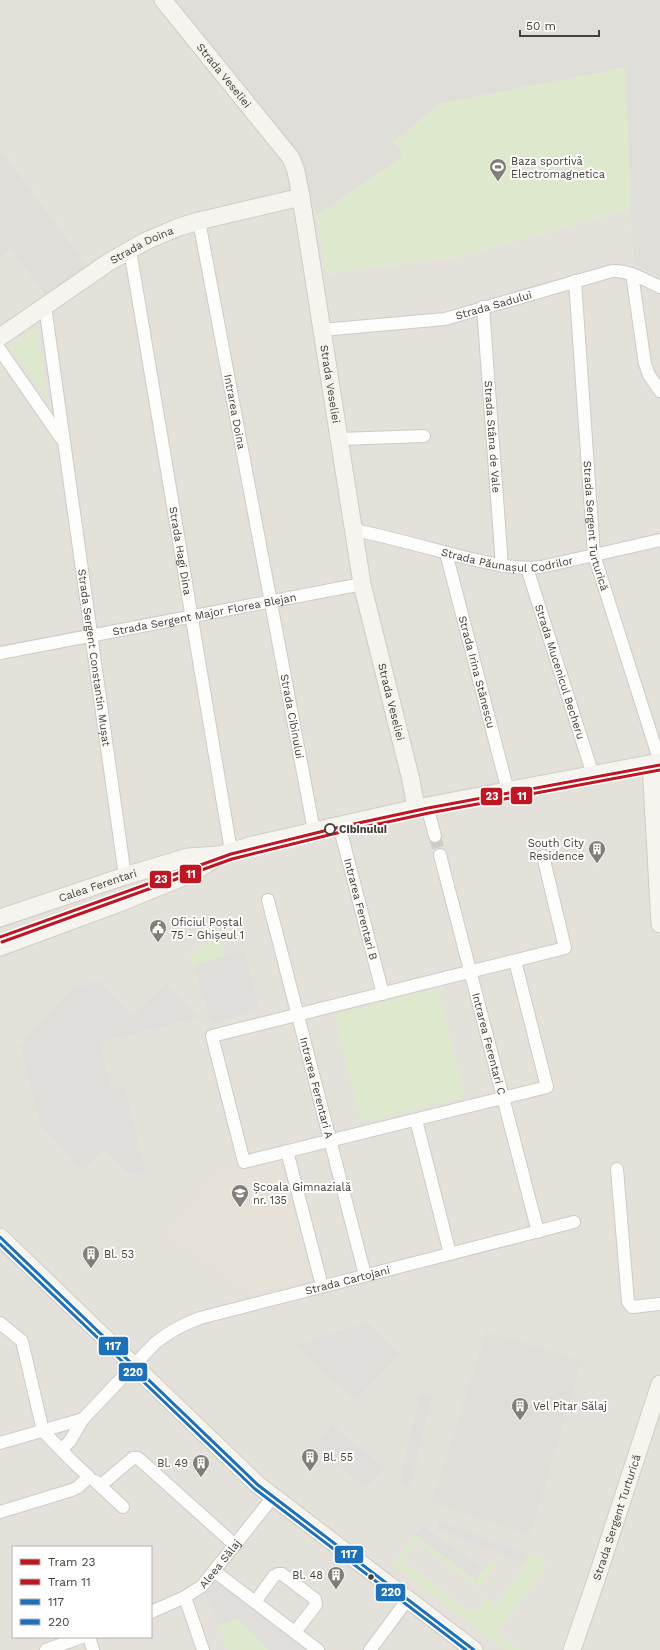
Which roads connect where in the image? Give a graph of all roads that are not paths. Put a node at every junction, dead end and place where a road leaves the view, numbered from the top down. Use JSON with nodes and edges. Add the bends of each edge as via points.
{"nodes":[{"id":1,"x":163,"y":0,"type":"edge"},
{"id":2,"x":301,"y":197,"type":"junction"},
{"id":3,"x":199,"y":221,"type":"junction"},
{"id":4,"x":130,"y":250,"type":"junction"},
{"id":5,"x":632,"y":274,"type":"junction"},
{"id":6,"x":574,"y":281,"type":"junction"},
{"id":7,"x":660,"y":287,"type":"edge"},
{"id":8,"x":45,"y":306,"type":"junction"},
{"id":9,"x":483,"y":307,"type":"junction"},
{"id":10,"x":322,"y":330,"type":"junction"},
{"id":11,"x":0,"y":337,"type":"edge"},
{"id":12,"x":0,"y":350,"type":"edge"},
{"id":13,"x":660,"y":390,"type":"edge"},
{"id":14,"x":424,"y":436,"type":"dead end"},
{"id":15,"x":63,"y":440,"type":"junction"},
{"id":16,"x":340,"y":440,"type":"junction"},
{"id":17,"x":354,"y":530,"type":"junction"},
{"id":18,"x":660,"y":540,"type":"edge"},
{"id":19,"x":446,"y":553,"type":"junction"},
{"id":20,"x":594,"y":555,"type":"junction"},
{"id":21,"x":502,"y":566,"type":"junction"},
{"id":22,"x":527,"y":568,"type":"junction"},
{"id":23,"x":362,"y":584,"type":"junction"},
{"id":24,"x":270,"y":602,"type":"junction"},
{"id":25,"x":191,"y":617,"type":"junction"},
{"id":26,"x":91,"y":636,"type":"junction"},
{"id":27,"x":0,"y":653,"type":"edge"},
{"id":28,"x":657,"y":763,"type":"edge"},
{"id":29,"x":592,"y":775,"type":"junction"},
{"id":30,"x":508,"y":791,"type":"junction"},
{"id":31,"x":422,"y":807,"type":"junction"},
{"id":32,"x":339,"y":825,"type":"junction"},
{"id":33,"x":314,"y":831,"type":"junction"},
{"id":34,"x":436,"y":836,"type":"tunnel mouth"},
{"id":35,"x":225,"y":853,"type":"junction"},
{"id":36,"x":440,"y":855,"type":"tunnel mouth"},
{"id":37,"x":543,"y":856,"type":"dead end"},
{"id":38,"x":125,"y":876,"type":"junction"},
{"id":39,"x":268,"y":900,"type":"dead end"},
{"id":40,"x":0,"y":918,"type":"edge"},
{"id":41,"x":660,"y":924,"type":"edge"},
{"id":42,"x":0,"y":947,"type":"edge"},
{"id":43,"x":515,"y":960,"type":"junction"},
{"id":44,"x":471,"y":972,"type":"junction"},
{"id":45,"x":383,"y":994,"type":"junction"},
{"id":46,"x":297,"y":1015,"type":"junction"},
{"id":47,"x":504,"y":1098,"type":"junction"},
{"id":48,"x":416,"y":1120,"type":"junction"},
{"id":49,"x":330,"y":1141,"type":"junction"},
{"id":50,"x":287,"y":1151,"type":"junction"},
{"id":51,"x":617,"y":1170,"type":"dead end"},
{"id":52,"x":574,"y":1222,"type":"dead end"},
{"id":53,"x":538,"y":1232,"type":"junction"},
{"id":54,"x":0,"y":1237,"type":"edge"},
{"id":55,"x":450,"y":1254,"type":"junction"},
{"id":56,"x":365,"y":1276,"type":"junction"},
{"id":57,"x":322,"y":1286,"type":"junction"},
{"id":58,"x":660,"y":1304,"type":"edge"},
{"id":59,"x":2,"y":1328,"type":"edge"},
{"id":60,"x":133,"y":1365,"type":"junction"},
{"id":61,"x":660,"y":1384,"type":"edge"},
{"id":62,"x":83,"y":1418,"type":"junction"},
{"id":63,"x":43,"y":1431,"type":"junction"},
{"id":64,"x":0,"y":1443,"type":"edge"},
{"id":65,"x":62,"y":1449,"type":"junction"},
{"id":66,"x":89,"y":1477,"type":"junction"},
{"id":67,"x":101,"y":1484,"type":"junction"},
{"id":68,"x":273,"y":1497,"type":"junction"},
{"id":69,"x":123,"y":1507,"type":"dead end"},
{"id":70,"x":0,"y":1512,"type":"edge"},
{"id":71,"x":235,"y":1545,"type":"junction"},
{"id":72,"x":214,"y":1571,"type":"junction"},
{"id":73,"x":185,"y":1598,"type":"junction"},
{"id":74,"x":408,"y":1599,"type":"junction"},
{"id":75,"x":255,"y":1602,"type":"junction"},
{"id":76,"x":152,"y":1612,"type":"edge"},
{"id":77,"x":295,"y":1632,"type":"junction"},
{"id":78,"x":79,"y":1638,"type":"edge"},
{"id":79,"x":89,"y":1638,"type":"edge"},
{"id":80,"x":46,"y":1650,"type":"edge"},
{"id":81,"x":93,"y":1650,"type":"edge"},
{"id":82,"x":203,"y":1650,"type":"edge"},
{"id":83,"x":318,"y":1650,"type":"edge"},
{"id":84,"x":370,"y":1650,"type":"edge"},
{"id":85,"x":474,"y":1650,"type":"edge"},
{"id":86,"x":572,"y":1650,"type":"edge"}],
"edges":[{"from":1,"to":2,"type":"street","name":"Strada Veseliei","via":[[291,158]]},
{"from":2,"to":3,"type":"street","name":"Strada Doina"},
{"from":2,"to":10,"type":"street","name":"Strada Veseliei"},
{"from":3,"to":4,"type":"street","name":"Strada Doina","via":[[163,233]]},
{"from":3,"to":24,"type":"street","name":"Intrarea Doina"},
{"from":4,"to":8,"type":"street","name":"Strada Doina"},
{"from":4,"to":25,"type":"street","name":"Strada Hagi Dina"},
{"from":5,"to":6,"type":"street","name":"Strada Sadului","via":[[612,271]]},
{"from":5,"to":7,"type":"street","name":"Strada Sadului"},
{"from":5,"to":13,"type":"street","via":[[645,364],[649,375]]},
{"from":6,"to":9,"type":"street","name":"Strada Sadului"},
{"from":6,"to":20,"type":"street","name":"Strada Sergent Turturică"},
{"from":8,"to":11,"type":"street","name":"Strada Doina"},
{"from":8,"to":15,"type":"street","name":"Strada Sergent Constantin Mușat"},
{"from":9,"to":10,"type":"street","name":"Strada Sadului","via":[[435,320]]},
{"from":9,"to":21,"type":"street","name":"Strada Stâna de Vale"},
{"from":10,"to":16,"type":"street","name":"Strada Veseliei"},
{"from":12,"to":15,"type":"street","name":"Strada Sergent Constantin Mușat"},
{"from":14,"to":16,"type":"street"},
{"from":15,"to":26,"type":"street","name":"Strada Sergent Constantin Mușat"},
{"from":16,"to":17,"type":"street","name":"Strada Veseliei"},
{"from":17,"to":19,"type":"street","name":"Strada Păunașul Codrilor"},
{"from":17,"to":23,"type":"street","name":"Strada Veseliei"},
{"from":18,"to":20,"type":"street","name":"Strada Păunașul Codrilor"},
{"from":19,"to":21,"type":"street","name":"Strada Păunașul Codrilor"},
{"from":19,"to":30,"type":"street","name":"Strada Irina Stănescu"},
{"from":20,"to":22,"type":"street","name":"Strada Păunașul Codrilor"},
{"from":20,"to":28,"type":"street","name":"Strada Sergent Turturică"},
{"from":21,"to":22,"type":"street","name":"Strada Păunașul Codrilor"},
{"from":22,"to":29,"type":"street","name":"Strada Mucenicul Becheru"},
{"from":23,"to":24,"type":"street","name":"Strada Sergent Major Florea Blejan"},
{"from":23,"to":31,"type":"street","name":"Strada Veseliei","via":[[409,772]]},
{"from":24,"to":25,"type":"street","name":"Strada Sergent Major Florea Blejan"},
{"from":24,"to":33,"type":"street","name":"Strada Cibinului"},
{"from":25,"to":26,"type":"street","name":"Strada Sergent Major Florea Blejan"},
{"from":25,"to":35,"type":"street","name":"Strada Hagi Dina"},
{"from":26,"to":27,"type":"street","name":"Strada Sergent Major Florea Blejan"},
{"from":26,"to":38,"type":"street","name":"Strada Sergent Constantin Mușat"},
{"from":28,"to":29,"type":"street","name":"Calea Ferentari"},
{"from":28,"to":41,"type":"street","name":"Strada Sergent Turturică"},
{"from":29,"to":30,"type":"street","name":"Calea Ferentari"},
{"from":30,"to":31,"type":"street","name":"Calea Ferentari"},
{"from":31,"to":32,"type":"street","name":"Calea Ferentari"},
{"from":31,"to":34,"type":"street"},
{"from":32,"to":33,"type":"street","name":"Calea Ferentari"},
{"from":32,"to":45,"type":"street","name":"Intrarea Ferentari B"},
{"from":33,"to":35,"type":"street","name":"Calea Ferentari"},
{"from":35,"to":38,"type":"street","name":"Calea Ferentari","via":[[188,857]]},
{"from":35,"to":42,"type":"street","name":"Calea Ferentari","via":[[193,873]]},
{"from":36,"to":44,"type":"street","name":"Intrarea Ferentari C"},
{"from":37,"to":43,"type":"street","via":[[565,948]]},
{"from":38,"to":40,"type":"street","name":"Calea Ferentari"},
{"from":39,"to":46,"type":"street","name":"Intrarea Ferentari A"},
{"from":43,"to":44,"type":"street"},
{"from":43,"to":47,"type":"street","via":[[547,1087]]},
{"from":44,"to":45,"type":"street"},
{"from":44,"to":47,"type":"street","name":"Intrarea Ferentari C"},
{"from":45,"to":46,"type":"street"},
{"from":46,"to":49,"type":"street","name":"Intrarea Ferentari A"},
{"from":46,"to":50,"type":"street","via":[[212,1036],[244,1162]]},
{"from":47,"to":48,"type":"street"},
{"from":47,"to":53,"type":"street","name":"Intrarea Ferentari C"},
{"from":48,"to":49,"type":"street"},
{"from":48,"to":55,"type":"street"},
{"from":49,"to":50,"type":"street"},
{"from":49,"to":56,"type":"street","name":"Intrarea Ferentari A"},
{"from":50,"to":57,"type":"street"},
{"from":51,"to":58,"type":"street","via":[[628,1302],[632,1307]]},
{"from":52,"to":53,"type":"street","name":"Strada Cartojani"},
{"from":53,"to":55,"type":"street","name":"Strada Cartojani"},
{"from":54,"to":60,"type":"street"},
{"from":55,"to":56,"type":"street","name":"Strada Cartojani"},
{"from":56,"to":57,"type":"street","name":"Strada Cartojani"},
{"from":57,"to":60,"type":"street","name":"Strada Cartojani","via":[[216,1313],[184,1324],[155,1343]]},
{"from":59,"to":63,"type":"street","via":[[22,1341]]},
{"from":60,"to":62,"type":"street","name":"Strada Cartojani"},
{"from":60,"to":68,"type":"street","via":[[241,1470]]},
{"from":61,"to":86,"type":"street","name":"Strada Sergent Turturică"},
{"from":62,"to":63,"type":"street"},
{"from":62,"to":65,"type":"street","via":[[70,1441]]},
{"from":63,"to":64,"type":"street"},
{"from":63,"to":65,"type":"street"},
{"from":65,"to":66,"type":"street"},
{"from":66,"to":67,"type":"street"},
{"from":66,"to":70,"type":"street","via":[[72,1490]]},
{"from":67,"to":69,"type":"street"},
{"from":67,"to":71,"type":"street","via":[[132,1458],[138,1458]]},
{"from":68,"to":71,"type":"street","name":"Aleea Sălaj"},
{"from":68,"to":74,"type":"street"},
{"from":71,"to":72,"type":"street","name":"Aleea Sălaj"},
{"from":72,"to":73,"type":"street","name":"Aleea Sălaj","via":[[202,1586]]},
{"from":72,"to":75,"type":"street"},
{"from":73,"to":76,"type":"street","name":"Aleea Sălaj"},
{"from":73,"to":82,"type":"street"},
{"from":74,"to":84,"type":"street"},
{"from":74,"to":85,"type":"street"},
{"from":75,"to":77,"type":"street"},
{"from":75,"to":77,"type":"street","via":[[274,1576],[282,1574],[315,1599],[316,1605]]},
{"from":77,"to":83,"type":"street"},
{"from":78,"to":80,"type":"street"},
{"from":79,"to":81,"type":"street"}]}
